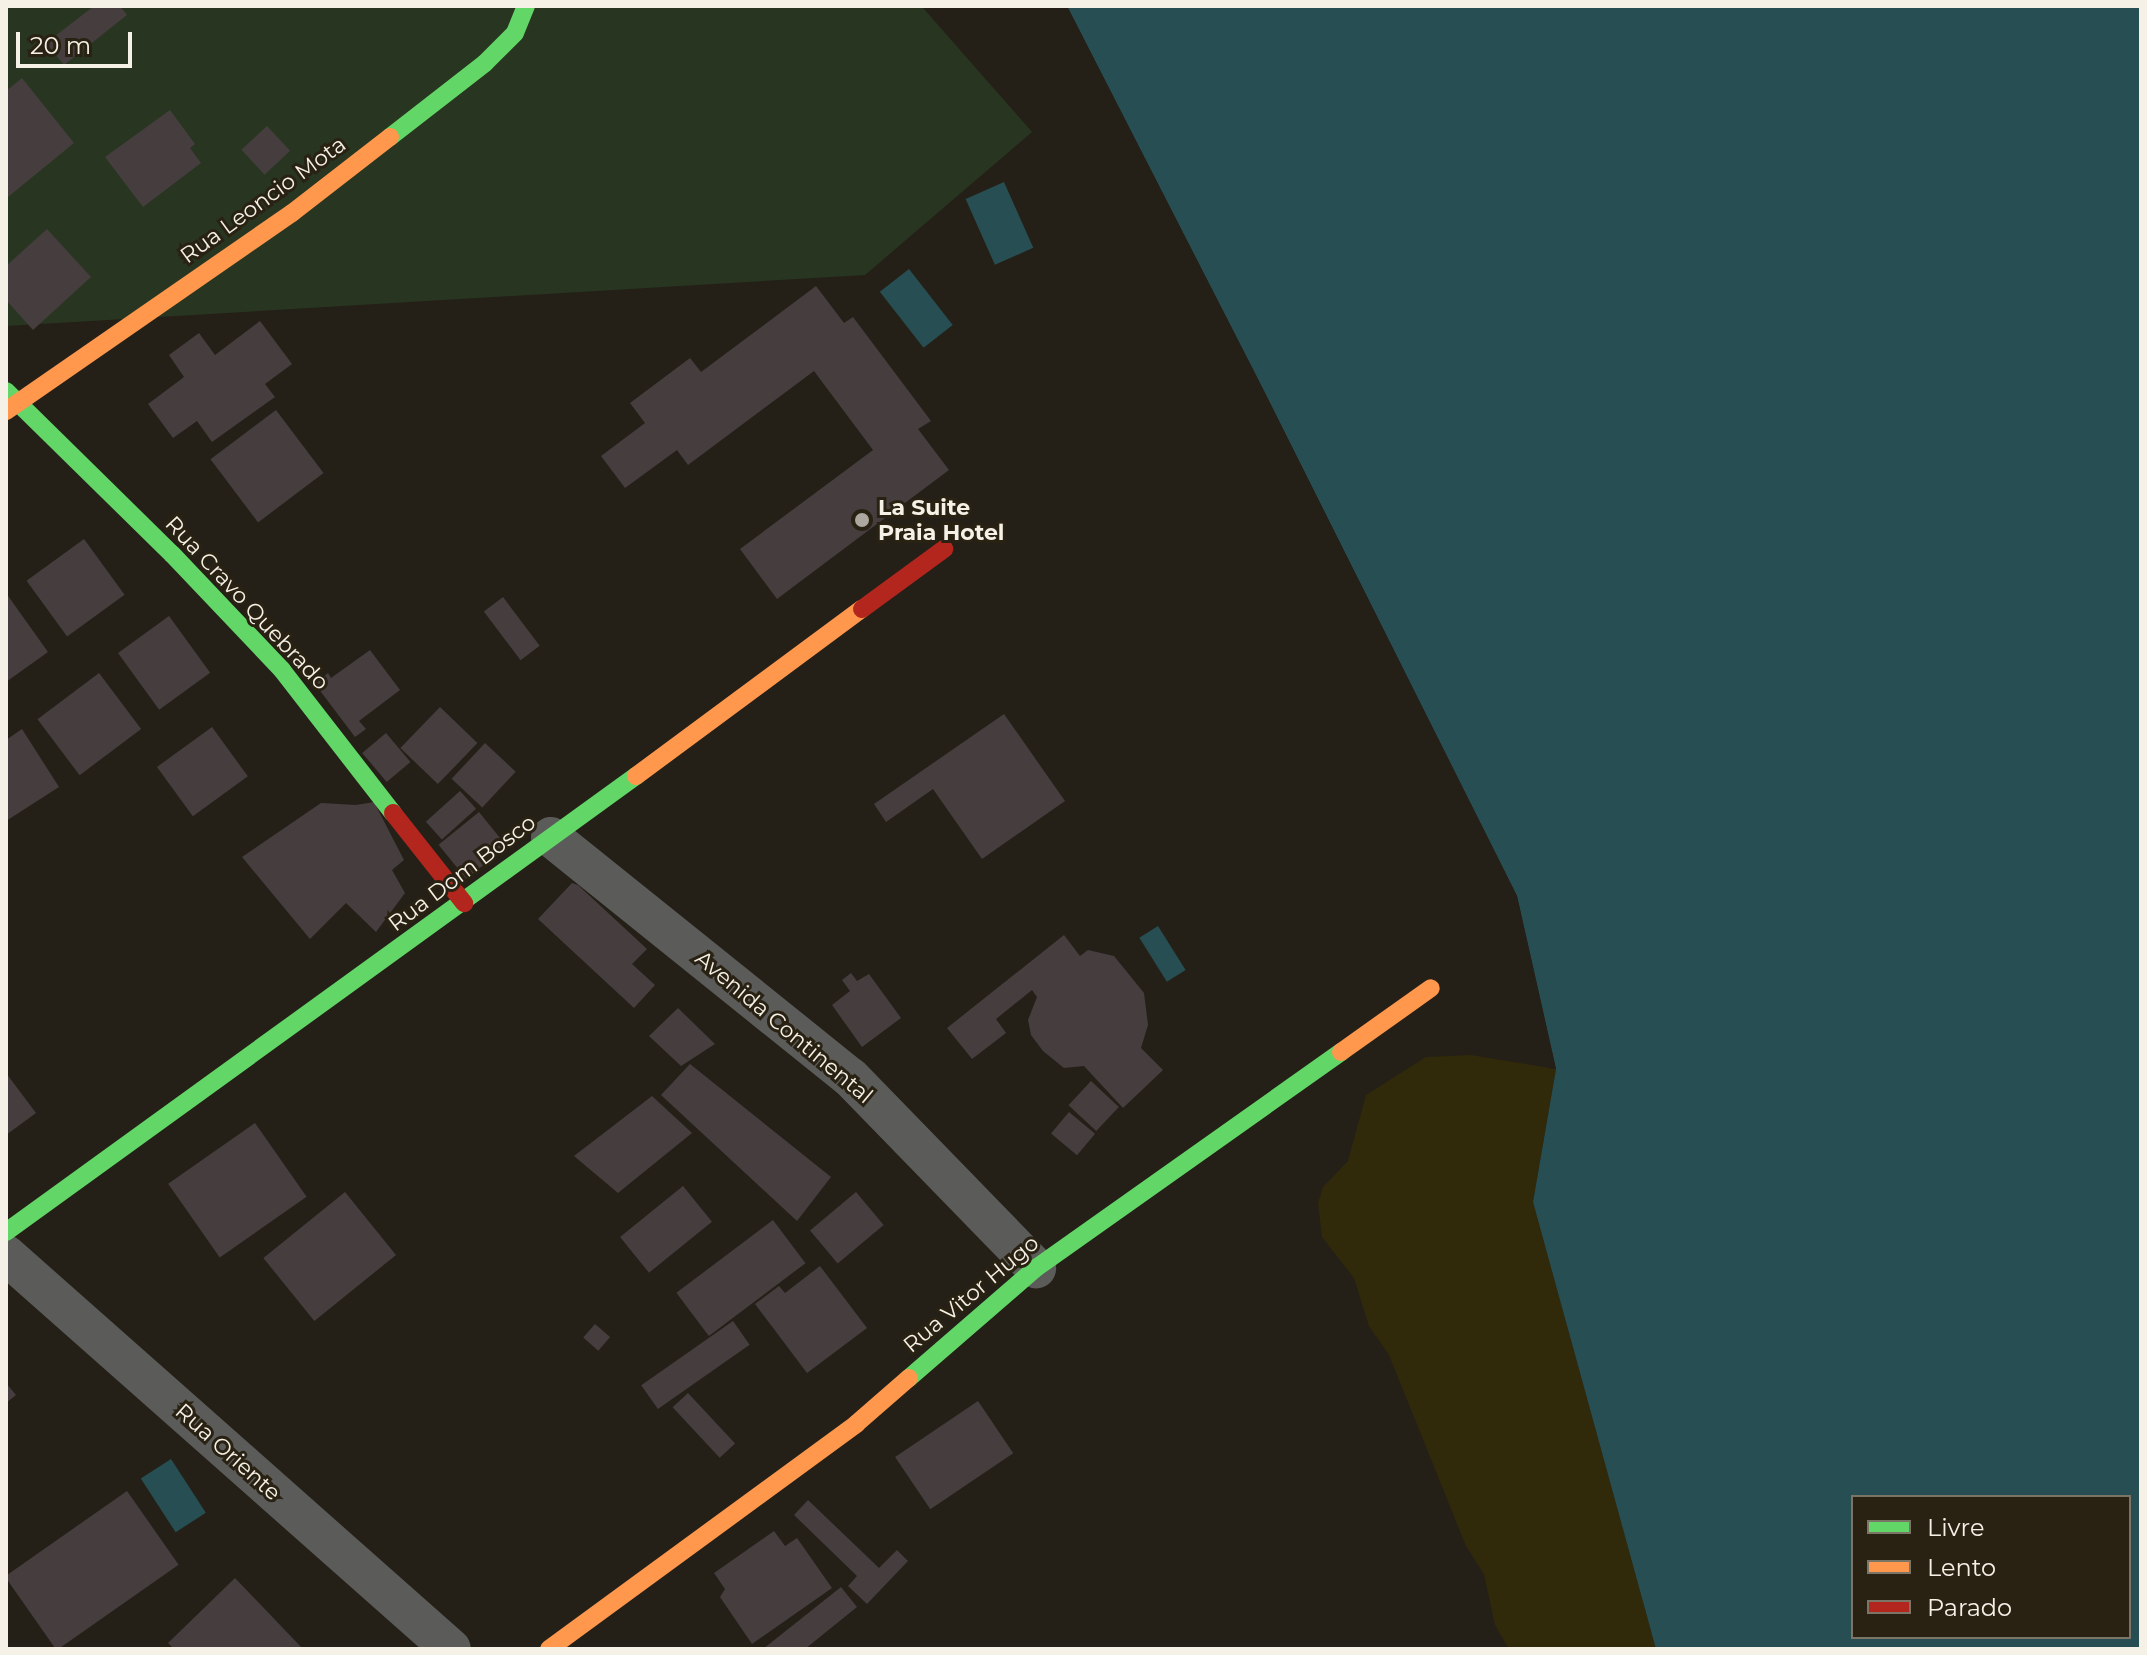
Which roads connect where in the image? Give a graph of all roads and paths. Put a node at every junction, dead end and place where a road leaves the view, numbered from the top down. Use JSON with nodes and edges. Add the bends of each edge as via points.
{"nodes":[{"id":1,"x":526,"y":6,"type":"edge"},
{"id":2,"x":10,"y":401,"type":"edge"},
{"id":3,"x":944,"y":549,"type":"dead end"},
{"id":4,"x":551,"y":837,"type":"junction"},
{"id":5,"x":464,"y":903,"type":"junction"},
{"id":6,"x":1431,"y":988,"type":"dead end"},
{"id":7,"x":6,"y":1232,"type":"edge"},
{"id":8,"x":6,"y":1255,"type":"edge"},
{"id":9,"x":1036,"y":1268,"type":"junction"},
{"id":10,"x":451,"y":1649,"type":"edge"},
{"id":11,"x":549,"y":1649,"type":"edge"}],
"edges":[{"from":1,"to":2,"type":"street","name":"Rua Leoncio Mota","via":[[515,33],[485,63],[292,213]]},
{"from":2,"to":5,"type":"street","name":"Rua Cravo Quebrado","via":[[172,554],[282,670]]},
{"from":3,"to":4,"type":"street","name":"Rua Dom Bosco"},
{"from":4,"to":5,"type":"street","name":"Rua Dom Bosco"},
{"from":4,"to":9,"type":"street","name":"Avenida Continental","via":[[850,1077]]},
{"from":5,"to":7,"type":"street","name":"Rua Dom Bosco"},
{"from":6,"to":9,"type":"street","name":"Rua Vitor Hugo"},
{"from":8,"to":10,"type":"street","name":"Rua Oriente"},
{"from":9,"to":11,"type":"street","name":"Rua Vitor Hugo","via":[[856,1424]]}]}
